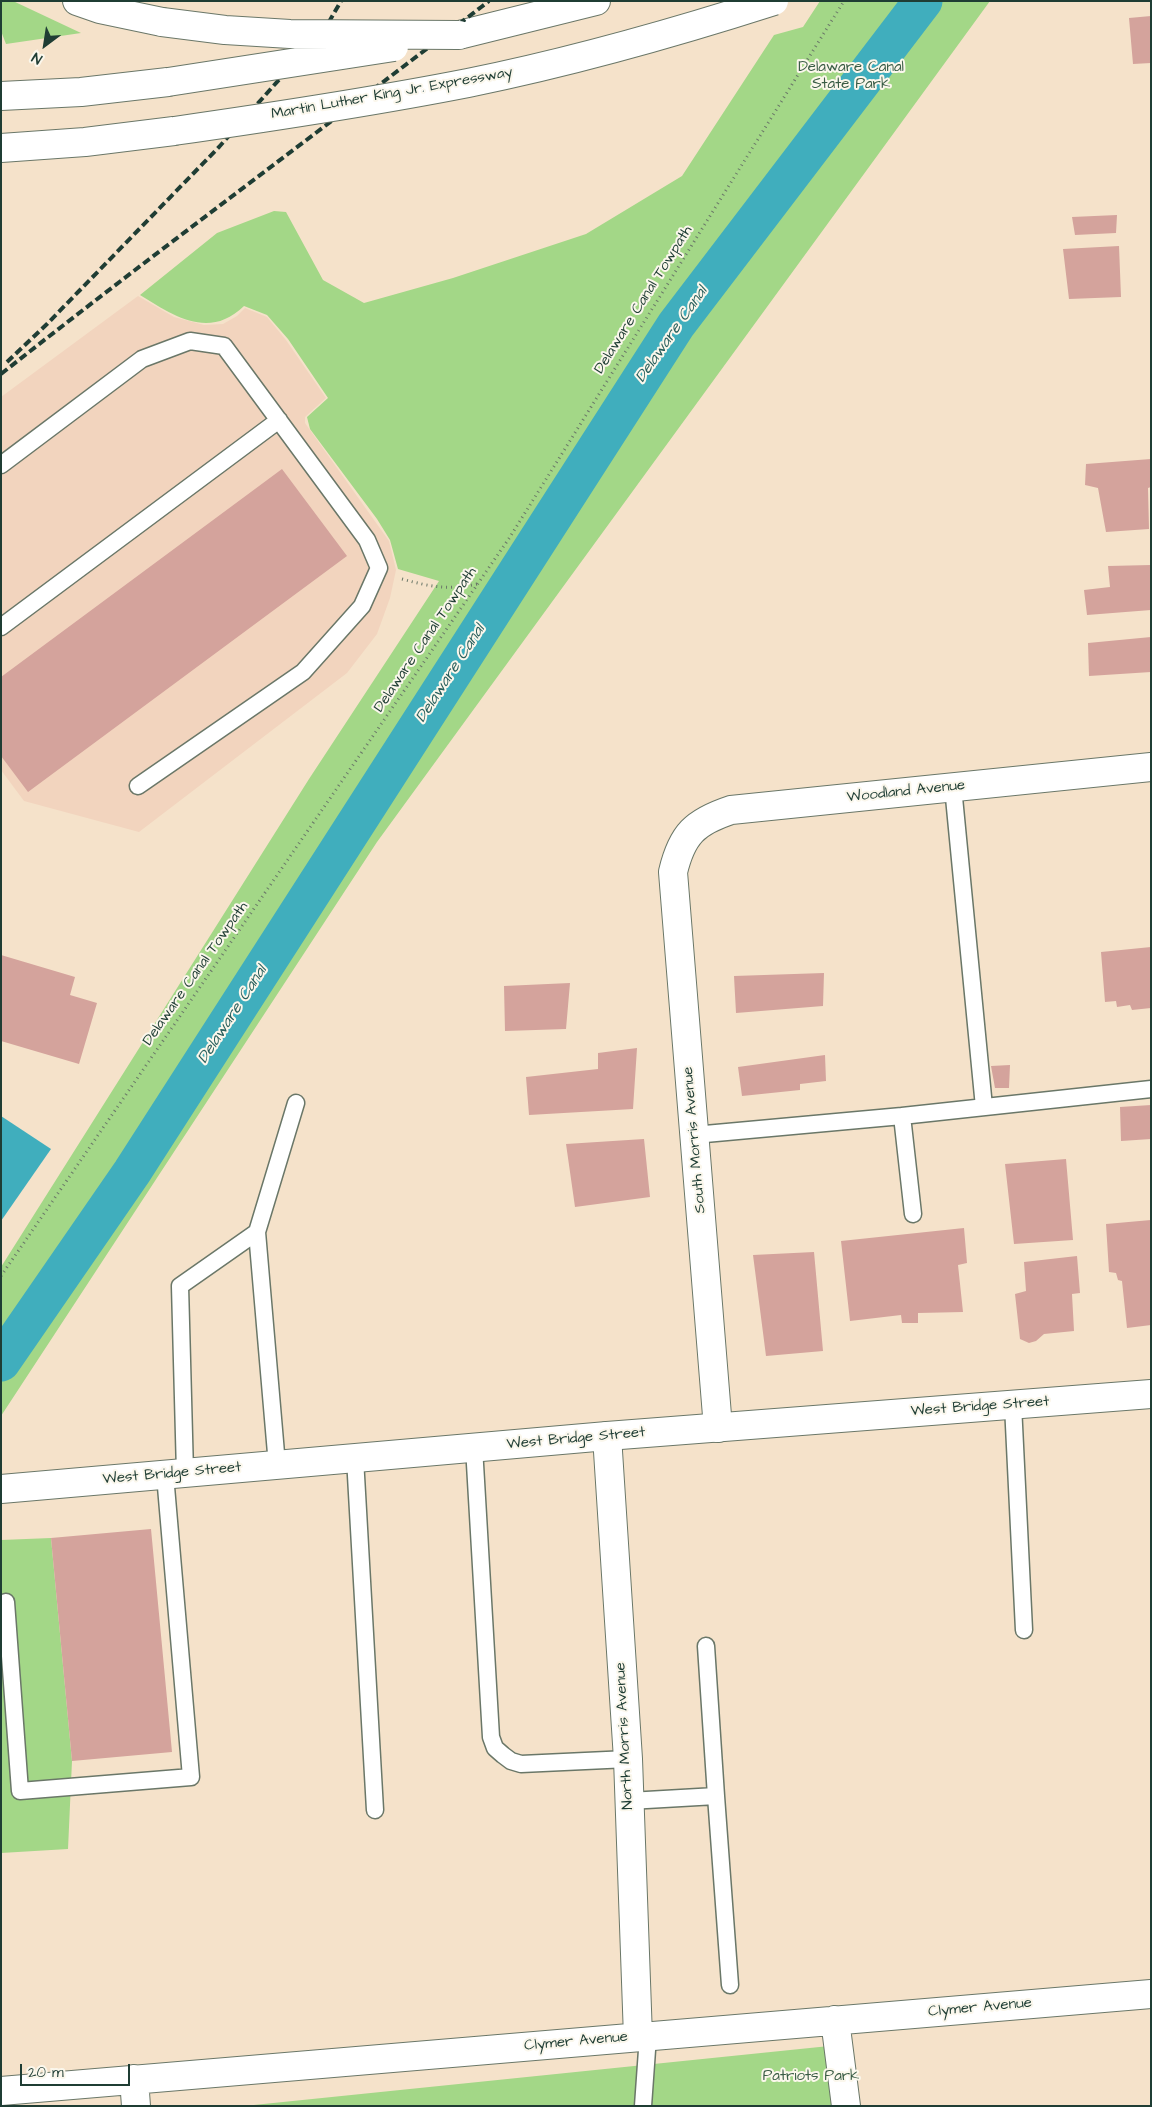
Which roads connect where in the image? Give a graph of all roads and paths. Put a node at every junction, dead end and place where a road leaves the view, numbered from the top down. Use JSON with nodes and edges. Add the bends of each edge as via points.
{"nodes":[{"id":1,"x":78,"y":1,"type":"edge"},
{"id":2,"x":596,"y":1,"type":"edge"},
{"id":3,"x":774,"y":1,"type":"edge"},
{"id":4,"x":844,"y":1,"type":"edge"},
{"id":5,"x":459,"y":35,"type":"junction"},
{"id":6,"x":1,"y":96,"type":"edge"},
{"id":7,"x":85,"y":142,"type":"junction"},
{"id":8,"x":1,"y":148,"type":"edge"},
{"id":9,"x":1,"y":161,"type":"edge"},
{"id":10,"x":279,"y":420,"type":"junction"},
{"id":11,"x":1,"y":465,"type":"edge"},
{"id":12,"x":379,"y":568,"type":"junction"},
{"id":13,"x":478,"y":584,"type":"junction"},
{"id":14,"x":1,"y":627,"type":"edge"},
{"id":15,"x":1151,"y":767,"type":"edge"},
{"id":16,"x":138,"y":786,"type":"dead end"},
{"id":17,"x":953,"y":787,"type":"junction"},
{"id":18,"x":678,"y":852,"type":"joint"},
{"id":19,"x":1151,"y":1089,"type":"edge"},
{"id":20,"x":296,"y":1103,"type":"dead end"},
{"id":21,"x":984,"y":1107,"type":"junction"},
{"id":22,"x":902,"y":1116,"type":"junction"},
{"id":23,"x":694,"y":1135,"type":"junction"},
{"id":24,"x":913,"y":1214,"type":"dead end"},
{"id":25,"x":257,"y":1232,"type":"junction"},
{"id":26,"x":1,"y":1276,"type":"edge"},
{"id":27,"x":1151,"y":1394,"type":"edge"},
{"id":28,"x":1013,"y":1405,"type":"junction"},
{"id":29,"x":718,"y":1428,"type":"junction"},
{"id":30,"x":607,"y":1436,"type":"junction"},
{"id":31,"x":474,"y":1448,"type":"junction"},
{"id":32,"x":355,"y":1458,"type":"junction"},
{"id":33,"x":277,"y":1464,"type":"junction"},
{"id":34,"x":175,"y":1474,"type":"junction"},
{"id":35,"x":1,"y":1489,"type":"edge"},
{"id":36,"x":6,"y":1602,"type":"dead end"},
{"id":37,"x":1024,"y":1630,"type":"dead end"},
{"id":38,"x":706,"y":1646,"type":"dead end"},
{"id":39,"x":628,"y":1759,"type":"junction"},
{"id":40,"x":716,"y":1796,"type":"junction"},
{"id":41,"x":629,"y":1801,"type":"junction"},
{"id":42,"x":375,"y":1810,"type":"dead end"},
{"id":43,"x":730,"y":1985,"type":"dead end"},
{"id":44,"x":1151,"y":1994,"type":"edge"},
{"id":45,"x":835,"y":2020,"type":"junction"},
{"id":46,"x":643,"y":2037,"type":"junction"},
{"id":47,"x":134,"y":2079,"type":"junction"},
{"id":48,"x":1,"y":2091,"type":"edge"},
{"id":49,"x":136,"y":2106,"type":"edge"},
{"id":50,"x":643,"y":2106,"type":"edge"},
{"id":51,"x":846,"y":2106,"type":"edge"}],
"edges":[{"from":1,"to":5,"type":"main road","bridge":true,"via":[[162,22],[225,30],[290,34]]},
{"from":2,"to":5,"type":"main road"},
{"from":3,"to":7,"type":"main road","name":"Martin Luther King Jr. Expressway","bridge":true,"via":[[568,60],[470,82],[367,102]]},
{"from":4,"to":13,"type":"path","name":"Delaware Canal Towpath"},
{"from":5,"to":6,"type":"main road","bridge":true,"via":[[168,82],[81,92]]},
{"from":7,"to":8,"type":"main road","name":"Martin Luther King Jr. Expressway"},
{"from":7,"to":9,"type":"main road"},
{"from":10,"to":11,"type":"lane","via":[[224,346],[190,341],[142,359]]},
{"from":10,"to":12,"type":"lane","via":[[367,540]]},
{"from":10,"to":14,"type":"lane"},
{"from":12,"to":13,"type":"path","via":[[394,577],[424,585],[454,588]]},
{"from":12,"to":16,"type":"lane","via":[[362,606],[303,672]]},
{"from":13,"to":26,"type":"path","name":"Delaware Canal Towpath"},
{"from":15,"to":17,"type":"main road","name":"Woodland Avenue"},
{"from":17,"to":18,"type":"main road","name":"Woodland Avenue","via":[[731,810],[708,818],[689,834]]},
{"from":17,"to":21,"type":"lane"},
{"from":18,"to":23,"type":"main road","name":"South Morris Avenue","via":[[673,872]]},
{"from":19,"to":21,"type":"lane"},
{"from":20,"to":25,"type":"lane"},
{"from":21,"to":22,"type":"lane"},
{"from":22,"to":23,"type":"lane"},
{"from":22,"to":24,"type":"lane"},
{"from":23,"to":29,"type":"main road","name":"South Morris Avenue"},
{"from":25,"to":33,"type":"lane"},
{"from":25,"to":34,"type":"lane","via":[[180,1286]]},
{"from":27,"to":28,"type":"main road","name":"West Bridge Street"},
{"from":28,"to":29,"type":"main road","name":"West Bridge Street"},
{"from":28,"to":37,"type":"lane"},
{"from":29,"to":30,"type":"main road","name":"West Bridge Street"},
{"from":30,"to":31,"type":"main road","name":"West Bridge Street"},
{"from":30,"to":39,"type":"main road","name":"North Morris Avenue"},
{"from":31,"to":32,"type":"main road","name":"West Bridge Street"},
{"from":31,"to":39,"type":"lane","via":[[487,1685],[491,1737],[495,1748],[511,1761],[521,1764]]},
{"from":32,"to":33,"type":"main road","name":"West Bridge Street"},
{"from":32,"to":42,"type":"lane"},
{"from":33,"to":34,"type":"main road","name":"West Bridge Street"},
{"from":34,"to":35,"type":"main road","name":"West Bridge Street"},
{"from":34,"to":36,"type":"lane","via":[[191,1777],[20,1791]]},
{"from":38,"to":40,"type":"lane"},
{"from":39,"to":41,"type":"main road","name":"North Morris Avenue"},
{"from":40,"to":41,"type":"lane"},
{"from":40,"to":43,"type":"lane"},
{"from":41,"to":46,"type":"main road","name":"North Morris Avenue"},
{"from":44,"to":45,"type":"main road","name":"Clymer Avenue"},
{"from":45,"to":46,"type":"main road","name":"Clymer Avenue"},
{"from":45,"to":51,"type":"main road"},
{"from":46,"to":47,"type":"main road","name":"Clymer Avenue"},
{"from":46,"to":50,"type":"lane"},
{"from":47,"to":48,"type":"main road","name":"Clymer Avenue"},
{"from":47,"to":49,"type":"main road"}]}
